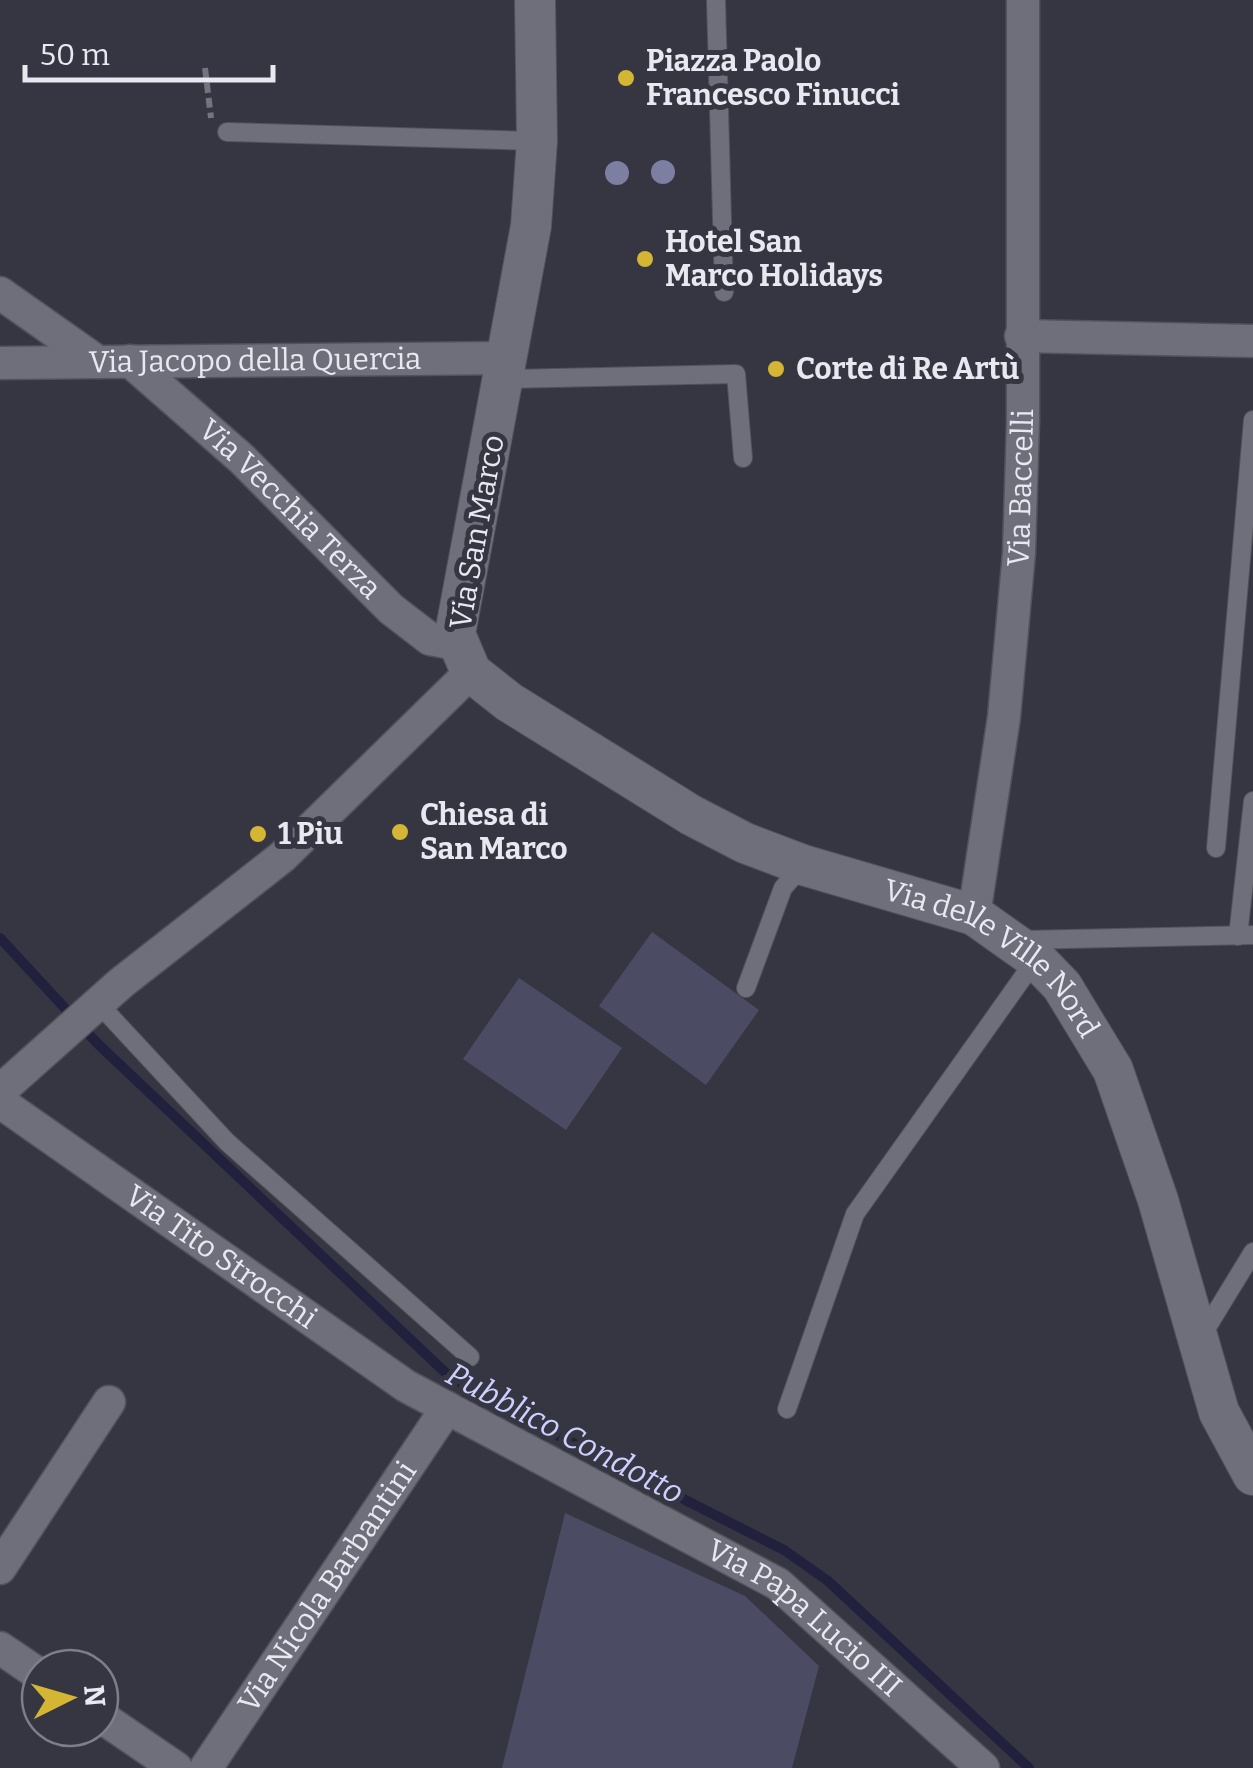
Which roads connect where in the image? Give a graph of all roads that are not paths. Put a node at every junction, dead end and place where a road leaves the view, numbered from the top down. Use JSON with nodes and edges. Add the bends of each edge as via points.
{"nodes":[{"id":1,"x":535,"y":0,"type":"edge"},
{"id":2,"x":716,"y":0,"type":"edge"},
{"id":3,"x":1022,"y":0,"type":"edge"},
{"id":4,"x":227,"y":132,"type":"road end"},
{"id":5,"x":537,"y":142,"type":"junction"},
{"id":6,"x":724,"y":292,"type":"dead end"},
{"id":7,"x":0,"y":293,"type":"edge"},
{"id":8,"x":1022,"y":336,"type":"junction"},
{"id":9,"x":1253,"y":341,"type":"edge"},
{"id":10,"x":114,"y":361,"type":"junction"},
{"id":11,"x":0,"y":363,"type":"edge"},
{"id":12,"x":507,"y":368,"type":"junction"},
{"id":13,"x":1253,"y":420,"type":"edge"},
{"id":14,"x":743,"y":458,"type":"dead end"},
{"id":15,"x":464,"y":658,"type":"junction"},
{"id":16,"x":1253,"y":801,"type":"edge"},
{"id":17,"x":1216,"y":848,"type":"dead end"},
{"id":18,"x":803,"y":865,"type":"junction"},
{"id":19,"x":974,"y":915,"type":"junction"},
{"id":20,"x":1246,"y":936,"type":"edge"},
{"id":21,"x":1024,"y":950,"type":"junction"},
{"id":22,"x":746,"y":988,"type":"dead end"},
{"id":23,"x":93,"y":1007,"type":"junction"},
{"id":24,"x":0,"y":1091,"type":"edge"},
{"id":25,"x":0,"y":1102,"type":"edge"},
{"id":26,"x":1253,"y":1252,"type":"edge"},
{"id":27,"x":1198,"y":1341,"type":"junction"},
{"id":28,"x":470,"y":1356,"type":"dead end"},
{"id":29,"x":110,"y":1402,"type":"dead end"},
{"id":30,"x":447,"y":1408,"type":"junction"},
{"id":31,"x":787,"y":1409,"type":"dead end"},
{"id":32,"x":1253,"y":1474,"type":"edge"},
{"id":33,"x":0,"y":1568,"type":"edge"},
{"id":34,"x":120,"y":1730,"type":"edge"},
{"id":35,"x":176,"y":1768,"type":"edge"},
{"id":36,"x":206,"y":1768,"type":"edge"},
{"id":37,"x":984,"y":1768,"type":"edge"}],
"edges":[{"from":1,"to":5,"type":"street","name":"Via San Marco"},
{"from":2,"to":6,"type":"lane"},
{"from":3,"to":8,"type":"street","name":"Via Baccelli"},
{"from":4,"to":5,"type":"lane"},
{"from":5,"to":12,"type":"street","name":"Via San Marco","via":[[531,226]]},
{"from":7,"to":10,"type":"street","name":"Via Vecchia Terza"},
{"from":8,"to":9,"type":"street"},
{"from":8,"to":19,"type":"street","name":"Via Baccelli","via":[[1019,553],[1004,717]]},
{"from":10,"to":11,"type":"street","name":"Via Jacopo della Quercia"},
{"from":10,"to":12,"type":"street","name":"Via Jacopo della Quercia"},
{"from":10,"to":15,"type":"street","name":"Via Vecchia Terza","via":[[242,459],[391,609]]},
{"from":12,"to":14,"type":"lane","via":[[736,374]]},
{"from":12,"to":15,"type":"street","name":"Via San Marco","via":[[455,634]]},
{"from":13,"to":17,"type":"lane"},
{"from":15,"to":18,"type":"street","name":"Via delle Ville Nord","via":[[509,702],[691,815]]},
{"from":15,"to":23,"type":"street","name":"Via San Marco","via":[[282,857]]},
{"from":16,"to":20,"type":"lane"},
{"from":18,"to":19,"type":"street","name":"Via delle Ville Nord"},
{"from":18,"to":22,"type":"lane","via":[[783,888]]},
{"from":19,"to":21,"type":"street","name":"Via delle Ville Nord"},
{"from":20,"to":21,"type":"lane"},
{"from":21,"to":27,"type":"street","name":"Via delle Ville Nord","via":[[1062,986],[1114,1070]]},
{"from":21,"to":31,"type":"lane","via":[[854,1214]]},
{"from":23,"to":24,"type":"street","name":"Via San Marco"},
{"from":23,"to":28,"type":"lane","via":[[227,1142]]},
{"from":25,"to":30,"type":"street","name":"Via Tito Strocchi","via":[[406,1386]]},
{"from":26,"to":27,"type":"lane"},
{"from":27,"to":32,"type":"street","name":"Via delle Ville Nord","via":[[1218,1412]]},
{"from":29,"to":33,"type":"street"},
{"from":30,"to":36,"type":"street","name":"Via Nicola Barbantini"},
{"from":30,"to":37,"type":"street","name":"Via Papa Lucio III","via":[[778,1584]]},
{"from":34,"to":35,"type":"street"}]}
